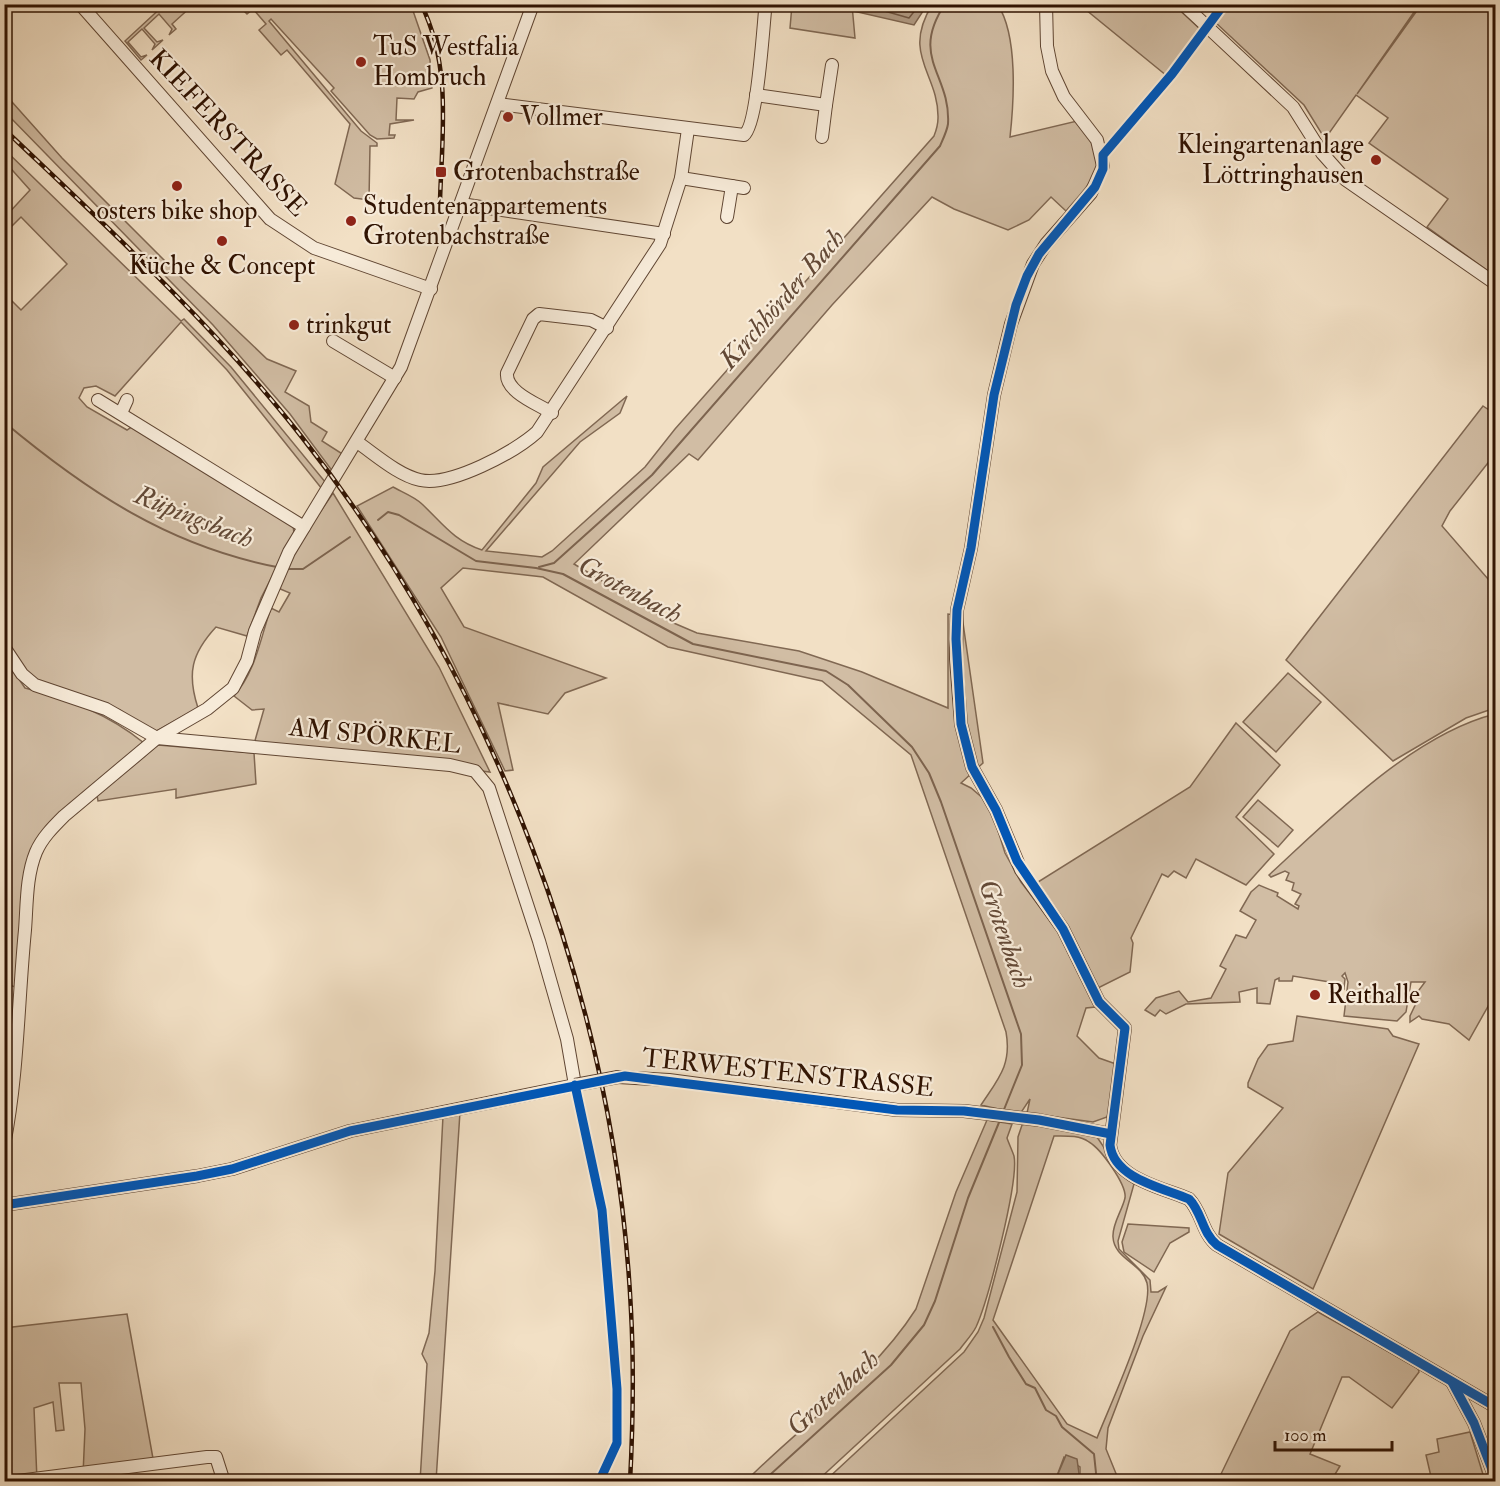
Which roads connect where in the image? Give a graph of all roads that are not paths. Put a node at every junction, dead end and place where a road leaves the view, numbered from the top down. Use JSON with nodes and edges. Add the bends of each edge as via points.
{"nodes":[{"id":1,"x":80,"y":4,"type":"edge"},
{"id":2,"x":534,"y":4,"type":"edge"},
{"id":3,"x":762,"y":4,"type":"edge"},
{"id":4,"x":1046,"y":4,"type":"edge"},
{"id":5,"x":1183,"y":4,"type":"edge"},
{"id":6,"x":832,"y":65,"type":"dead end"},
{"id":7,"x":756,"y":95,"type":"junction"},
{"id":8,"x":498,"y":104,"type":"junction"},
{"id":9,"x":826,"y":105,"type":"junction"},
{"id":10,"x":688,"y":129,"type":"junction"},
{"id":11,"x":822,"y":137,"type":"dead end"},
{"id":12,"x":681,"y":178,"type":"junction"},
{"id":13,"x":461,"y":204,"type":"junction"},
{"id":14,"x":727,"y":218,"type":"dead end"},
{"id":15,"x":664,"y":234,"type":"junction"},
{"id":16,"x":1496,"y":284,"type":"edge"},
{"id":17,"x":431,"y":289,"type":"junction"},
{"id":18,"x":607,"y":328,"type":"junction"},
{"id":19,"x":333,"y":341,"type":"dead end"},
{"id":20,"x":395,"y":378,"type":"junction"},
{"id":21,"x":127,"y":399,"type":"dead end"},
{"id":22,"x":98,"y":400,"type":"dead end"},
{"id":23,"x":121,"y":413,"type":"junction"},
{"id":24,"x":552,"y":413,"type":"junction"},
{"id":25,"x":357,"y":442,"type":"junction"},
{"id":26,"x":304,"y":527,"type":"junction"},
{"id":27,"x":4,"y":647,"type":"edge"},
{"id":28,"x":157,"y":738,"type":"junction"},
{"id":29,"x":575,"y":1085,"type":"junction"},
{"id":30,"x":1111,"y":1134,"type":"junction"},
{"id":31,"x":4,"y":1145,"type":"edge"},
{"id":32,"x":4,"y":1205,"type":"edge"},
{"id":33,"x":1452,"y":1382,"type":"junction"},
{"id":34,"x":1496,"y":1407,"type":"edge"},
{"id":35,"x":1496,"y":1480,"type":"edge"},
{"id":36,"x":10,"y":1482,"type":"edge"},
{"id":37,"x":224,"y":1482,"type":"edge"}],
"edges":[{"from":1,"to":17,"type":"street","name":"KIEFERSTRASSE","via":[[276,224],[331,255]]},
{"from":2,"to":8,"type":"street"},
{"from":3,"to":7,"type":"street","via":[[765,10]]},
{"from":4,"to":30,"type":"street","via":[[1052,71],[1064,97],[1097,140],[1103,169],[1091,193],[1039,254],[1016,305],[994,395],[971,548],[957,610],[956,659],[961,724],[972,767],[996,810],[1017,861],[1063,929],[1099,1002],[1125,1028]]},
{"from":5,"to":16,"type":"street","via":[[1293,106],[1322,153],[1346,180]]},
{"from":6,"to":9,"type":"street"},
{"from":7,"to":9,"type":"street"},
{"from":7,"to":10,"type":"street","via":[[747,134]]},
{"from":8,"to":10,"type":"street"},
{"from":8,"to":13,"type":"street"},
{"from":9,"to":11,"type":"street"},
{"from":10,"to":12,"type":"street"},
{"from":12,"to":14,"type":"street","via":[[738,187]]},
{"from":12,"to":15,"type":"street"},
{"from":13,"to":15,"type":"street"},
{"from":13,"to":17,"type":"street"},
{"from":15,"to":18,"type":"street"},
{"from":17,"to":20,"type":"street"},
{"from":18,"to":24,"type":"street"},
{"from":18,"to":24,"type":"street","via":[[591,320],[542,314],[533,319],[507,380],[511,387]]},
{"from":19,"to":20,"type":"street"},
{"from":20,"to":25,"type":"street"},
{"from":21,"to":23,"type":"street"},
{"from":22,"to":23,"type":"street"},
{"from":23,"to":26,"type":"street"},
{"from":24,"to":25,"type":"street","via":[[518,448],[437,480],[412,477]]},
{"from":25,"to":26,"type":"street"},
{"from":26,"to":28,"type":"street","via":[[255,631],[248,661],[232,688],[207,709]]},
{"from":27,"to":28,"type":"street","name":"AM SPÖRKEL","via":[[22,674],[35,685],[106,709]]},
{"from":28,"to":29,"type":"street","name":"AM SPÖRKEL","via":[[450,765],[469,768],[480,775],[489,788],[515,862],[567,1039]]},
{"from":28,"to":31,"type":"street","via":[[64,816],[36,852],[25,926],[13,1099]]},
{"from":29,"to":30,"type":"street","name":"TERWESTENSTRASSE","bridge":true,"via":[[618,1077],[669,1080],[897,1110],[1064,1123]]},
{"from":29,"to":32,"type":"street","name":"TERWESTENSTRASSE","via":[[350,1131],[205,1175]]},
{"from":30,"to":33,"type":"street","via":[[1112,1154],[1129,1173],[1143,1183],[1189,1199],[1214,1243]]},
{"from":33,"to":34,"type":"street"},
{"from":33,"to":35,"type":"street"},
{"from":36,"to":37,"type":"street","via":[[207,1457],[216,1457]]}]}
